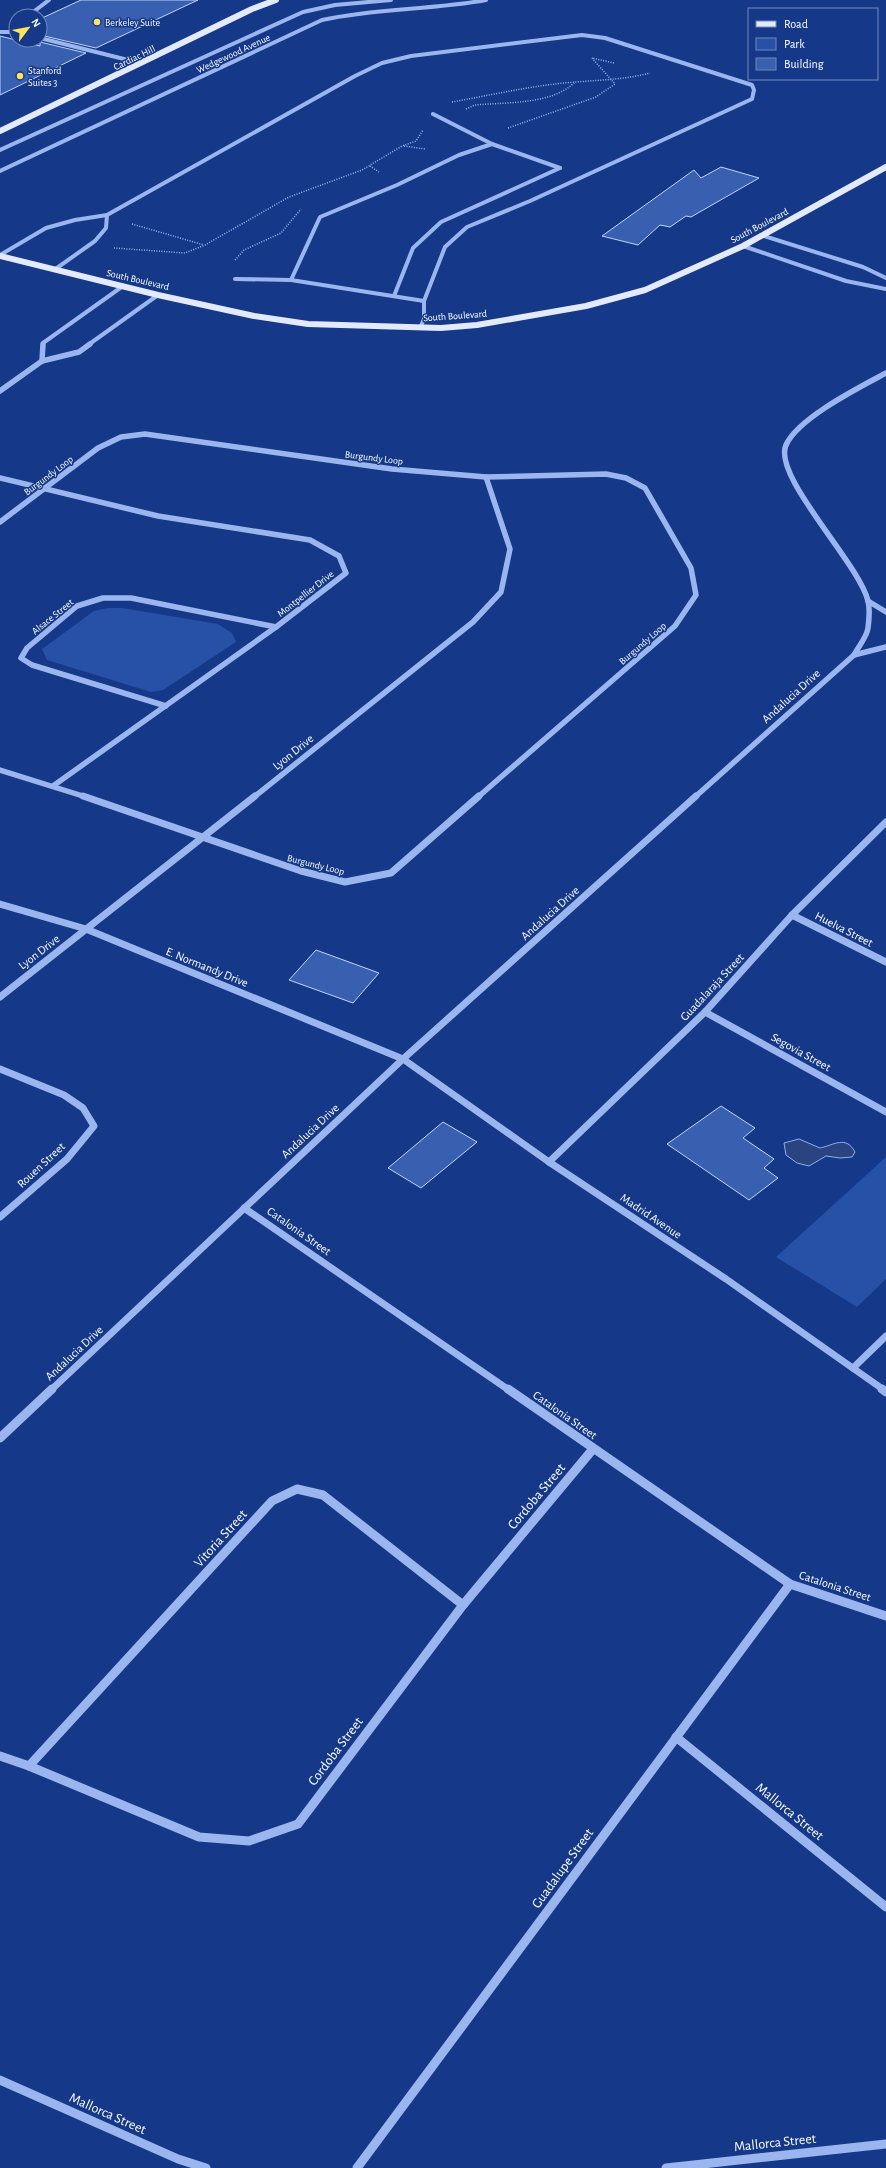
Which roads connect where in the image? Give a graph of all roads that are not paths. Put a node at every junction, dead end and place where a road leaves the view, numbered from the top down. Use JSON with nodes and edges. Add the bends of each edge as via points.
{"nodes":[{"id":1,"x":50,"y":0,"type":"edge"},
{"id":2,"x":276,"y":0,"type":"edge"},
{"id":3,"x":391,"y":0,"type":"edge"},
{"id":4,"x":486,"y":0,"type":"edge"},
{"id":5,"x":39,"y":8,"type":"edge"},
{"id":6,"x":48,"y":40,"type":"edge"},
{"id":7,"x":140,"y":64,"type":"junction"},
{"id":8,"x":433,"y":114,"type":"road end"},
{"id":9,"x":0,"y":131,"type":"edge"},
{"id":10,"x":492,"y":144,"type":"junction"},
{"id":11,"x":0,"y":150,"type":"edge"},
{"id":12,"x":886,"y":167,"type":"edge"},
{"id":13,"x":0,"y":171,"type":"edge"},
{"id":14,"x":107,"y":215,"type":"junction"},
{"id":15,"x":761,"y":236,"type":"junction"},
{"id":16,"x":743,"y":246,"type":"junction"},
{"id":17,"x":0,"y":256,"type":"edge"},
{"id":18,"x":54,"y":270,"type":"junction"},
{"id":19,"x":235,"y":278,"type":"dead end"},
{"id":20,"x":886,"y":278,"type":"edge"},
{"id":21,"x":291,"y":280,"type":"junction"},
{"id":22,"x":123,"y":286,"type":"junction"},
{"id":23,"x":886,"y":289,"type":"edge"},
{"id":24,"x":158,"y":295,"type":"junction"},
{"id":25,"x":394,"y":296,"type":"junction"},
{"id":26,"x":424,"y":301,"type":"junction"},
{"id":27,"x":420,"y":328,"type":"junction"},
{"id":28,"x":42,"y":361,"type":"junction"},
{"id":29,"x":886,"y":373,"type":"edge"},
{"id":30,"x":0,"y":391,"type":"edge"},
{"id":31,"x":486,"y":477,"type":"junction"},
{"id":32,"x":0,"y":478,"type":"edge"},
{"id":33,"x":43,"y":490,"type":"junction"},
{"id":34,"x":0,"y":522,"type":"edge"},
{"id":35,"x":868,"y":601,"type":"junction"},
{"id":36,"x":886,"y":612,"type":"edge"},
{"id":37,"x":276,"y":627,"type":"junction"},
{"id":38,"x":886,"y":647,"type":"edge"},
{"id":39,"x":854,"y":655,"type":"junction"},
{"id":40,"x":166,"y":706,"type":"junction"},
{"id":41,"x":0,"y":770,"type":"edge"},
{"id":42,"x":53,"y":786,"type":"junction"},
{"id":43,"x":886,"y":822,"type":"edge"},
{"id":44,"x":203,"y":838,"type":"junction"},
{"id":45,"x":0,"y":904,"type":"edge"},
{"id":46,"x":792,"y":915,"type":"junction"},
{"id":47,"x":86,"y":929,"type":"junction"},
{"id":48,"x":886,"y":962,"type":"edge"},
{"id":49,"x":0,"y":997,"type":"edge"},
{"id":50,"x":705,"y":1012,"type":"junction"},
{"id":51,"x":403,"y":1059,"type":"junction"},
{"id":52,"x":0,"y":1069,"type":"edge"},
{"id":53,"x":886,"y":1112,"type":"edge"},
{"id":54,"x":549,"y":1162,"type":"junction"},
{"id":55,"x":244,"y":1208,"type":"junction"},
{"id":56,"x":0,"y":1217,"type":"edge"},
{"id":57,"x":886,"y":1336,"type":"edge"},
{"id":58,"x":853,"y":1368,"type":"junction"},
{"id":59,"x":886,"y":1392,"type":"edge"},
{"id":60,"x":0,"y":1438,"type":"edge"},
{"id":61,"x":593,"y":1449,"type":"junction"},
{"id":62,"x":790,"y":1584,"type":"junction"},
{"id":63,"x":464,"y":1605,"type":"junction"},
{"id":64,"x":886,"y":1616,"type":"edge"},
{"id":65,"x":676,"y":1737,"type":"junction"},
{"id":66,"x":0,"y":1756,"type":"edge"},
{"id":67,"x":29,"y":1766,"type":"junction"},
{"id":68,"x":886,"y":1907,"type":"edge"},
{"id":69,"x":0,"y":2080,"type":"edge"},
{"id":70,"x":886,"y":2144,"type":"edge"},
{"id":71,"x":206,"y":2168,"type":"edge"},
{"id":72,"x":357,"y":2168,"type":"edge"},
{"id":73,"x":666,"y":2168,"type":"edge"}],
"edges":[{"from":1,"to":5,"type":"street"},
{"from":2,"to":7,"type":"main road","name":"Cardiac Hill"},
{"from":3,"to":11,"type":"street","name":"Wedgewood Avenue","via":[[335,5],[303,12]]},
{"from":4,"to":13,"type":"street","name":"Wedgewood Avenue","via":[[460,5],[344,15],[322,20]]},
{"from":6,"to":7,"type":"street"},
{"from":7,"to":9,"type":"main road","name":"Cardiac Hill"},
{"from":8,"to":10,"type":"street"},
{"from":10,"to":21,"type":"street","via":[[459,155],[397,185],[320,217]]},
{"from":10,"to":25,"type":"street","via":[[560,168],[441,222],[413,248]]},
{"from":12,"to":15,"type":"main road","name":"South Boulevard"},
{"from":14,"to":17,"type":"street","via":[[46,228]]},
{"from":14,"to":18,"type":"street","via":[[106,228],[87,247]]},
{"from":14,"to":26,"type":"street","via":[[355,76],[382,63],[411,56],[582,36],[605,38],[752,85],[752,99],[468,227],[445,247]]},
{"from":15,"to":16,"type":"main road","name":"South Boulevard"},
{"from":15,"to":20,"type":"street","via":[[863,267]]},
{"from":16,"to":23,"type":"street","via":[[846,281]]},
{"from":16,"to":27,"type":"main road","name":"South Boulevard","via":[[645,290],[586,306],[477,325]]},
{"from":17,"to":18,"type":"main road","name":"South Boulevard"},
{"from":18,"to":22,"type":"main road","name":"South Boulevard"},
{"from":19,"to":21,"type":"street"},
{"from":21,"to":25,"type":"street"},
{"from":22,"to":24,"type":"main road","name":"South Boulevard"},
{"from":22,"to":28,"type":"street","via":[[43,343]]},
{"from":24,"to":27,"type":"main road","name":"South Boulevard","via":[[254,316],[308,324]]},
{"from":24,"to":28,"type":"street","via":[[79,352]]},
{"from":25,"to":26,"type":"street"},
{"from":26,"to":27,"type":"street","via":[[424,319]]},
{"from":28,"to":30,"type":"street"},
{"from":29,"to":35,"type":"street","name":"Andalucia Drive","via":[[845,395],[795,430],[785,446],[785,465],[795,485],[854,572]]},
{"from":31,"to":33,"type":"street","name":"Burgundy Loop","via":[[392,469],[145,434],[121,438],[98,448]]},
{"from":31,"to":44,"type":"street","name":"Lyon Drive","via":[[510,549],[501,592],[473,622]]},
{"from":31,"to":44,"type":"street","name":"Burgundy Loop","via":[[606,474],[626,478],[645,488],[691,568],[696,595],[675,626],[391,873],[345,882],[301,871]]},
{"from":32,"to":33,"type":"street","name":"Montpellier Drive"},
{"from":33,"to":34,"type":"street","name":"Burgundy Loop"},
{"from":33,"to":37,"type":"street","name":"Montpellier Drive","via":[[158,516],[310,540],[339,556],[346,573]]},
{"from":35,"to":36,"type":"street"},
{"from":35,"to":39,"type":"street","name":"Andalucia Drive","via":[[868,630]]},
{"from":37,"to":40,"type":"street","name":"Montpellier Drive"},
{"from":37,"to":40,"type":"street","name":"Alsace Street","via":[[131,598],[103,598],[77,606],[27,648],[21,658],[32,666]]},
{"from":38,"to":39,"type":"street"},
{"from":39,"to":51,"type":"street","name":"Andalucia Drive"},
{"from":40,"to":42,"type":"street","name":"Montpellier Drive"},
{"from":41,"to":42,"type":"street","name":"Burgundy Loop"},
{"from":42,"to":44,"type":"street","name":"Burgundy Loop"},
{"from":43,"to":46,"type":"street","name":"Guadalaraja Street"},
{"from":44,"to":47,"type":"street","name":"Lyon Drive"},
{"from":45,"to":47,"type":"street","name":"E. Normandy Drive"},
{"from":46,"to":48,"type":"street","name":"Huelva Street"},
{"from":46,"to":50,"type":"street","name":"Guadalaraja Street"},
{"from":47,"to":49,"type":"street","name":"Lyon Drive"},
{"from":47,"to":51,"type":"street","name":"E. Normandy Drive"},
{"from":50,"to":53,"type":"street","name":"Segovia Street"},
{"from":50,"to":54,"type":"street","name":"Guadalaraja Street"},
{"from":51,"to":54,"type":"street","name":"Madrid Avenue"},
{"from":51,"to":55,"type":"street","name":"Andalucia Drive"},
{"from":52,"to":56,"type":"street","name":"Rouen Street","via":[[64,1095],[83,1108],[94,1126],[67,1159]]},
{"from":54,"to":58,"type":"street","name":"Madrid Avenue","via":[[726,1279]]},
{"from":55,"to":60,"type":"street","name":"Andalucia Drive"},
{"from":55,"to":61,"type":"street","name":"Catalonia Street"},
{"from":57,"to":58,"type":"street"},
{"from":58,"to":59,"type":"street","name":"Madrid Avenue"},
{"from":61,"to":62,"type":"street","name":"Catalonia Street"},
{"from":61,"to":63,"type":"street","name":"Cordoba Street"},
{"from":62,"to":64,"type":"street","name":"Catalonia Street"},
{"from":62,"to":65,"type":"street","name":"Guadalupe Street"},
{"from":63,"to":67,"type":"street","name":"Cordoba Street","via":[[298,1824],[249,1841],[199,1837]]},
{"from":63,"to":67,"type":"street","name":"Vitoria Street","via":[[323,1495],[296,1488],[272,1501]]},
{"from":65,"to":68,"type":"street","name":"Mallorca Street"},
{"from":65,"to":72,"type":"street","name":"Guadalupe Street"},
{"from":66,"to":67,"type":"street","name":"Cordoba Street"},
{"from":69,"to":71,"type":"street","name":"Mallorca Street","via":[[178,2160]]},
{"from":70,"to":73,"type":"street","name":"Mallorca Street"}]}
